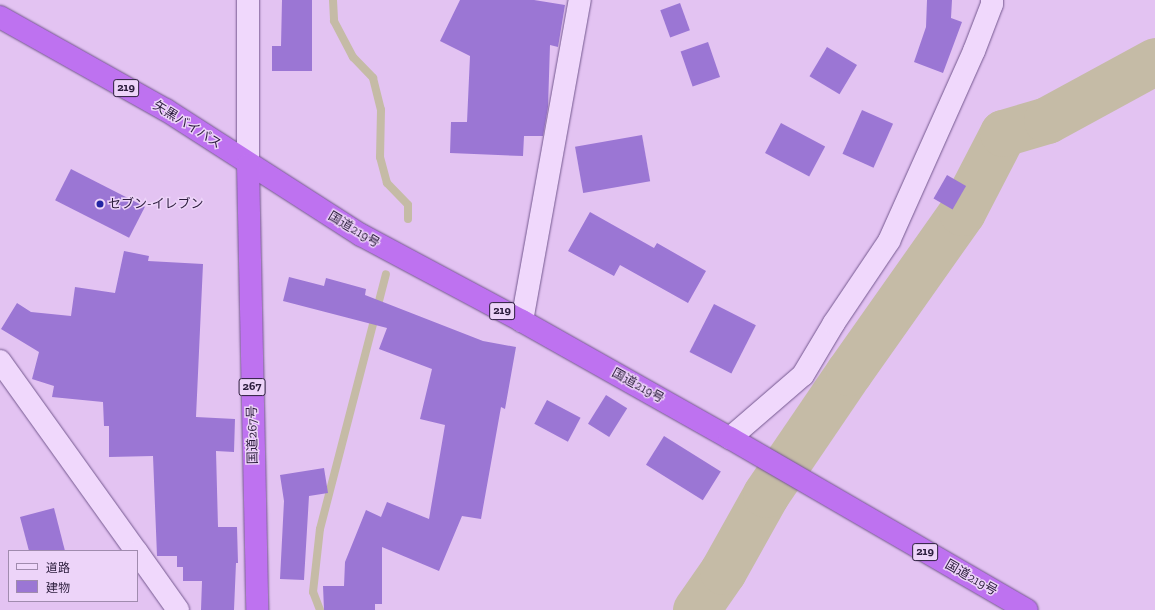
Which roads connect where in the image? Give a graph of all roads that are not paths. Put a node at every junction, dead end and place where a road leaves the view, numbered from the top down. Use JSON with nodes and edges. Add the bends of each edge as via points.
{"nodes":[{"id":1,"x":248,"y":0,"type":"edge"},
{"id":2,"x":580,"y":0,"type":"edge"},
{"id":3,"x":992,"y":0,"type":"edge"},
{"id":4,"x":0,"y":17,"type":"edge"},
{"id":5,"x":248,"y":165,"type":"junction"},
{"id":6,"x":522,"y":321,"type":"junction"},
{"id":7,"x":0,"y":361,"type":"edge"},
{"id":8,"x":730,"y":438,"type":"junction"},
{"id":9,"x":136,"y":550,"type":"edge"},
{"id":10,"x":138,"y":553,"type":"edge"},
{"id":11,"x":178,"y":610,"type":"edge"},
{"id":12,"x":256,"y":610,"type":"edge"},
{"id":13,"x":1027,"y":610,"type":"edge"}],
"edges":[{"from":1,"to":5,"type":"street"},
{"from":2,"to":6,"type":"street"},
{"from":3,"to":8,"type":"street","via":[[954,99],[889,241],[803,375]]},
{"from":4,"to":5,"type":"highway","name":"矢黒バイパス","number":"219","via":[[166,110]]},
{"from":5,"to":6,"type":"highway","name":"国道219号","number":"219","via":[[361,235]]},
{"from":5,"to":12,"type":"highway","name":"国道267号","number":"267"},
{"from":6,"to":8,"type":"highway","name":"国道219号","number":"219"},
{"from":7,"to":9,"type":"street"},
{"from":8,"to":13,"type":"highway","name":"国道219号","number":"219"},
{"from":10,"to":11,"type":"street"}]}
